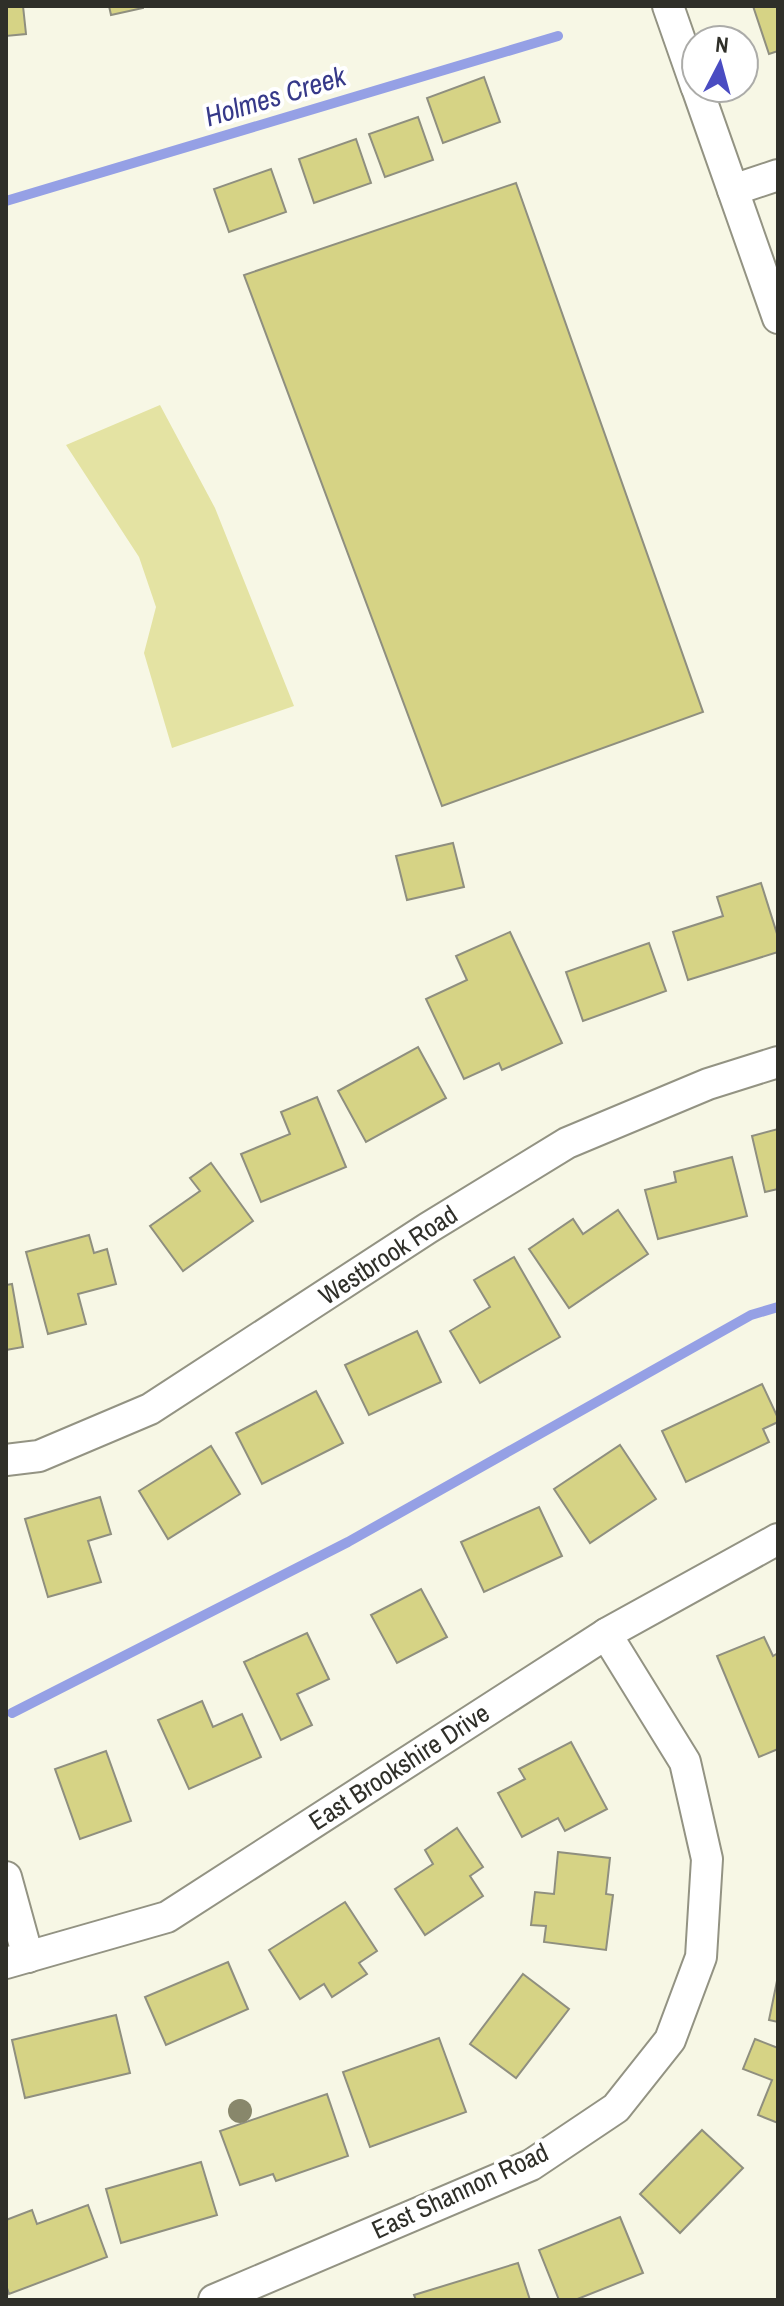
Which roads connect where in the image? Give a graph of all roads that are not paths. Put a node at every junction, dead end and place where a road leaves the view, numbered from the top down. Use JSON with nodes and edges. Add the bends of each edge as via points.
{"nodes":[{"id":1,"x":668,"y":6,"type":"edge"},
{"id":2,"x":680,"y":41,"type":"edge"},
{"id":3,"x":702,"y":104,"type":"edge"},
{"id":4,"x":778,"y":175,"type":"edge"},
{"id":5,"x":733,"y":190,"type":"junction"},
{"id":6,"x":778,"y":318,"type":"edge"},
{"id":7,"x":778,"y":1062,"type":"edge"},
{"id":8,"x":6,"y":1460,"type":"edge"},
{"id":9,"x":778,"y":1539,"type":"edge"},
{"id":10,"x":606,"y":1634,"type":"junction"},
{"id":11,"x":6,"y":1877,"type":"edge"},
{"id":12,"x":17,"y":1960,"type":"edge"},
{"id":13,"x":219,"y":2299,"type":"edge"}],
"edges":[{"from":1,"to":2,"type":"street"},
{"from":3,"to":5,"type":"street"},
{"from":4,"to":5,"type":"street"},
{"from":5,"to":6,"type":"street"},
{"from":7,"to":8,"type":"street","name":"Westbrook Road","via":[[708,1084],[567,1143],[150,1409],[39,1456]]},
{"from":9,"to":10,"type":"street","name":"East Brookshire Drive"},
{"from":10,"to":12,"type":"street","name":"East Brookshire Drive","via":[[167,1917]]},
{"from":10,"to":13,"type":"street","name":"East Shannon Road","via":[[685,1762],[707,1859],[701,1957],[670,2040],[616,2108],[531,2165]]},
{"from":11,"to":12,"type":"street"}]}
